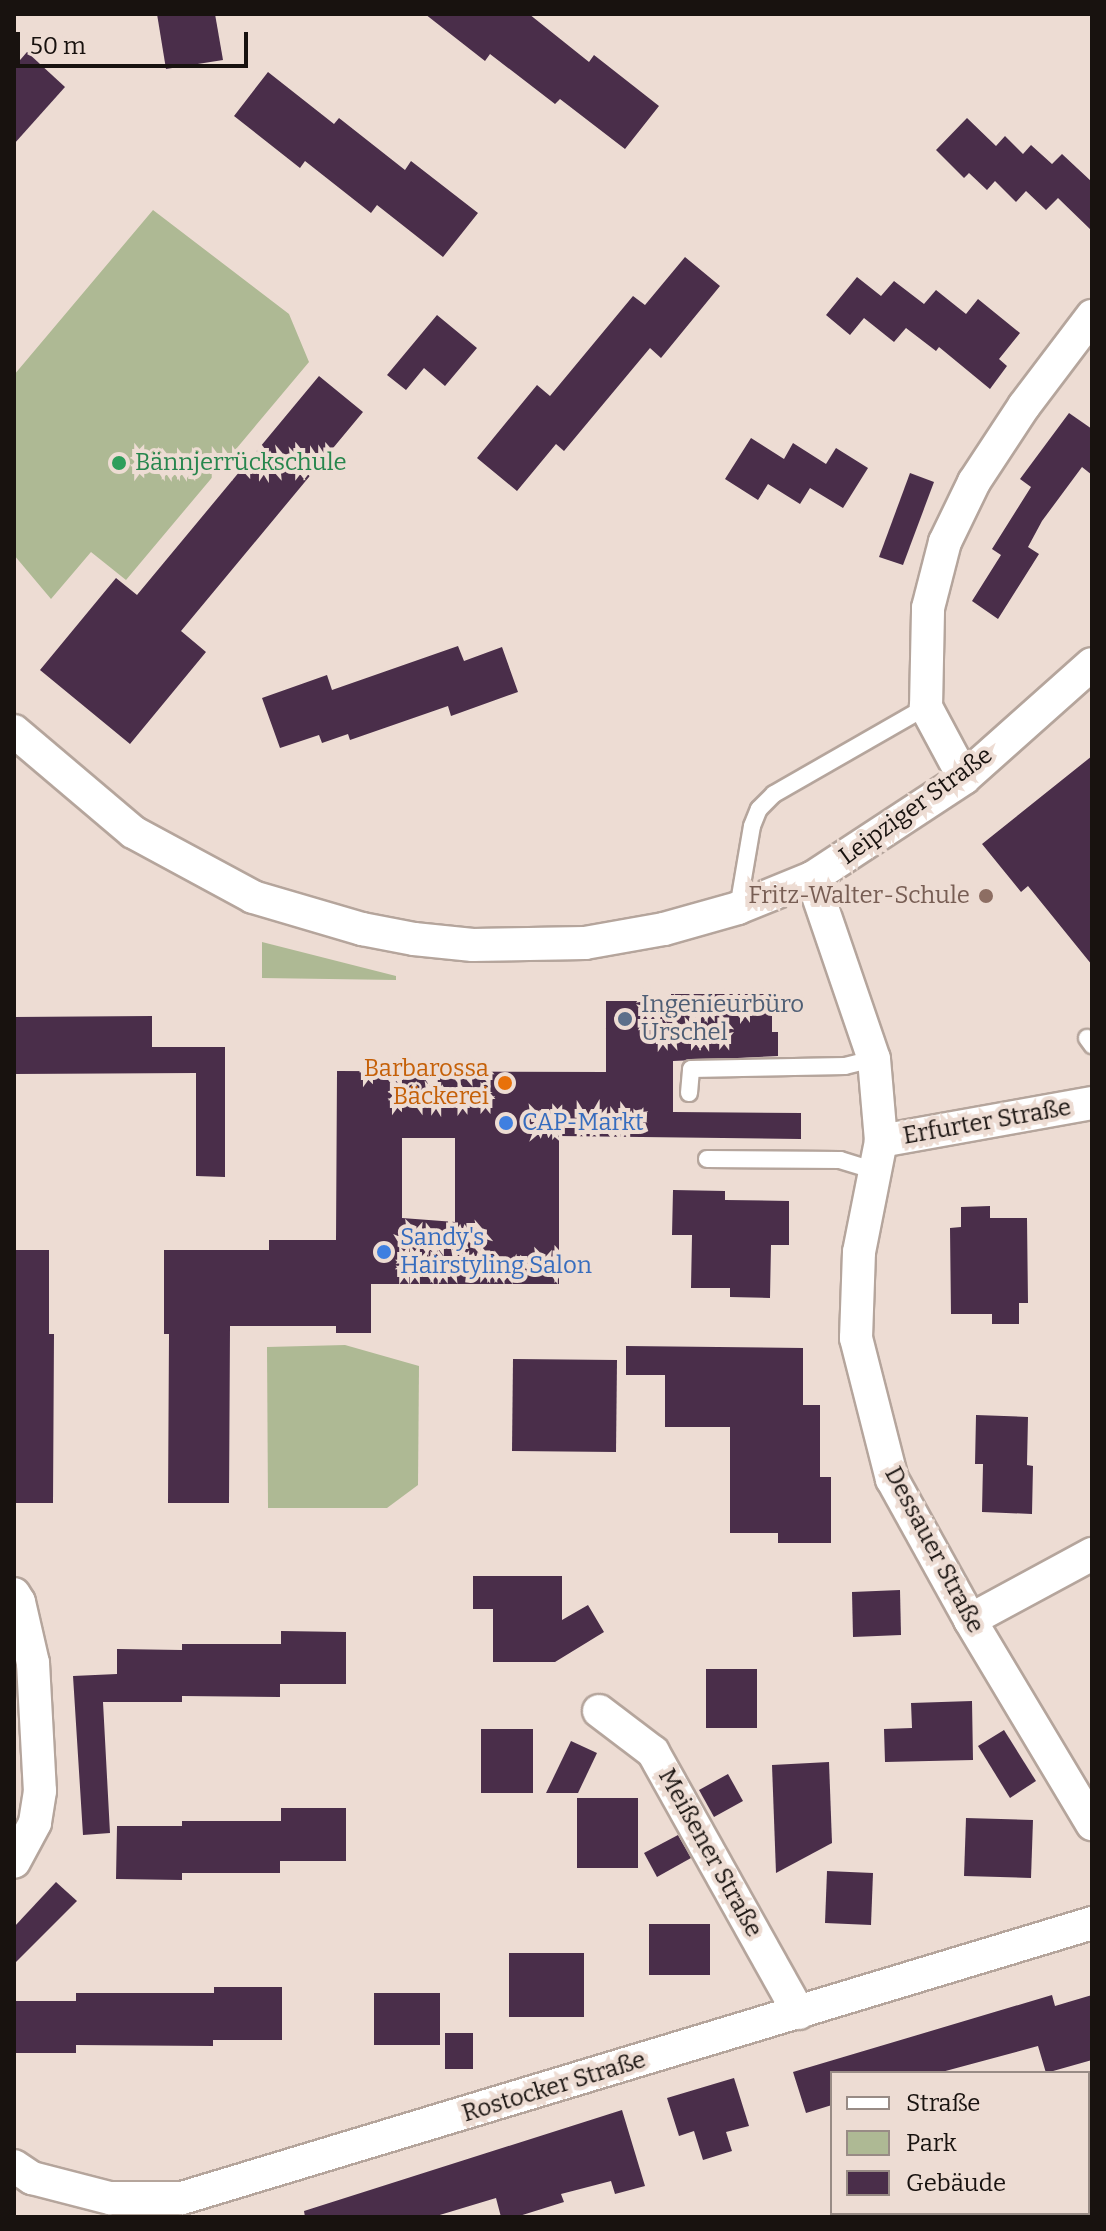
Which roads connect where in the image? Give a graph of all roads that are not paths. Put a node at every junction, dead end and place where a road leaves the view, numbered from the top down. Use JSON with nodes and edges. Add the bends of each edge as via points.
{"nodes":[{"id":1,"x":1092,"y":316,"type":"edge"},
{"id":2,"x":1092,"y":664,"type":"edge"},
{"id":3,"x":926,"y":707,"type":"junction"},
{"id":4,"x":14,"y":731,"type":"edge"},
{"id":5,"x":964,"y":778,"type":"junction"},
{"id":6,"x":812,"y":878,"type":"junction"},
{"id":7,"x":738,"y":908,"type":"junction"},
{"id":8,"x":874,"y":1059,"type":"junction"},
{"id":9,"x":689,"y":1093,"type":"dead end"},
{"id":10,"x":1092,"y":1103,"type":"edge"},
{"id":11,"x":878,"y":1156,"type":"junction"},
{"id":12,"x":707,"y":1159,"type":"dead end"},
{"id":13,"x":1092,"y":1554,"type":"edge"},
{"id":14,"x":14,"y":1594,"type":"edge"},
{"id":15,"x":970,"y":1620,"type":"junction"},
{"id":16,"x":599,"y":1711,"type":"dead end"},
{"id":17,"x":1092,"y":1824,"type":"edge"},
{"id":18,"x":14,"y":1862,"type":"edge"},
{"id":19,"x":1092,"y":1923,"type":"edge"},
{"id":20,"x":799,"y":2013,"type":"junction"},
{"id":21,"x":14,"y":2166,"type":"edge"}],
"edges":[{"from":1,"to":3,"type":"street","via":[[974,482],[945,542],[928,608]]},
{"from":2,"to":5,"type":"street","name":"Leipziger Straße"},
{"from":3,"to":5,"type":"street"},
{"from":3,"to":7,"type":"lane","via":[[774,794],[759,809]]},
{"from":4,"to":7,"type":"street","name":"Leipziger Straße","via":[[133,832],[253,897],[362,929],[443,942],[534,947],[664,929]]},
{"from":5,"to":6,"type":"street","name":"Leipziger Straße"},
{"from":6,"to":7,"type":"street","name":"Leipziger Straße"},
{"from":6,"to":8,"type":"street","name":"Dessauer Straße"},
{"from":8,"to":9,"type":"lane","via":[[845,1066],[691,1069]]},
{"from":8,"to":11,"type":"street","name":"Dessauer Straße"},
{"from":10,"to":11,"type":"street","name":"Erfurter Straße"},
{"from":11,"to":12,"type":"lane"},
{"from":11,"to":15,"type":"street","name":"Dessauer Straße","via":[[859,1252],[856,1338],[892,1479]]},
{"from":13,"to":15,"type":"street"},
{"from":14,"to":18,"type":"street","via":[[33,1663],[40,1791],[35,1823]]},
{"from":15,"to":17,"type":"street","name":"Dessauer Straße"},
{"from":16,"to":20,"type":"street","name":"Meißener Straße","via":[[653,1752]]},
{"from":19,"to":20,"type":"street","name":"Rostocker Straße"},
{"from":20,"to":21,"type":"street","name":"Rostocker Straße","via":[[182,2198],[110,2198],[32,2178]]}]}
